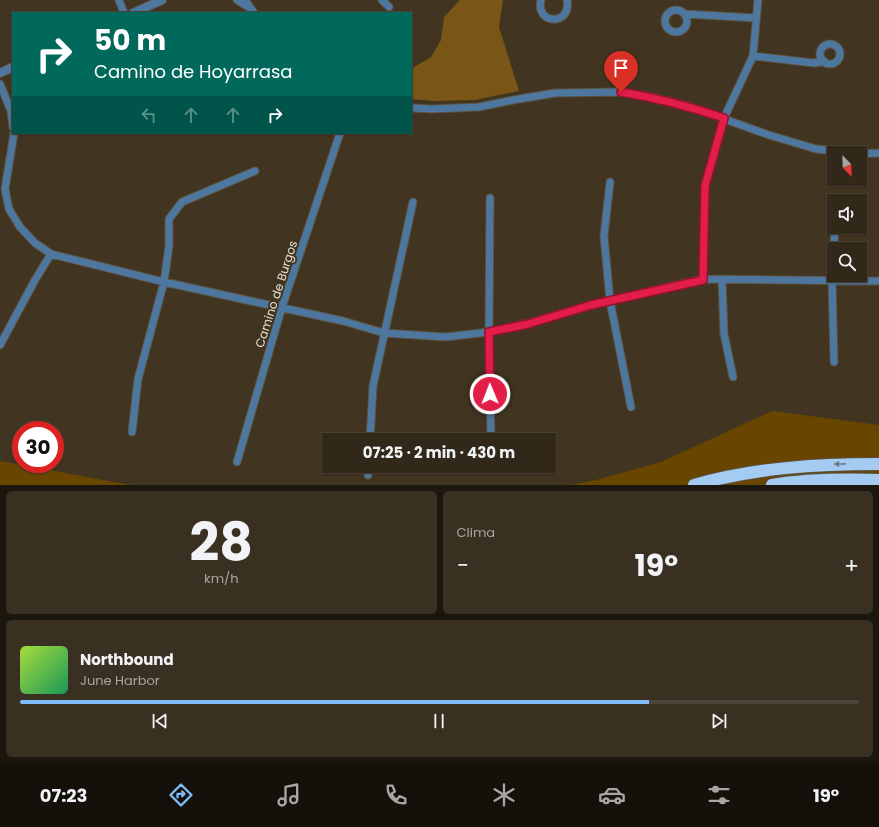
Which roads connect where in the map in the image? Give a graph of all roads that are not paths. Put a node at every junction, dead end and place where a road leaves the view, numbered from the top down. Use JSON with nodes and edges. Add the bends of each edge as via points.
{"nodes":[{"id":1,"x":119,"y":0,"type":"edge"},
{"id":2,"x":162,"y":0,"type":"edge"},
{"id":3,"x":236,"y":0,"type":"edge"},
{"id":4,"x":246,"y":0,"type":"edge"},
{"id":5,"x":382,"y":0,"type":"edge"},
{"id":6,"x":541,"y":0,"type":"edge"},
{"id":7,"x":567,"y":0,"type":"edge"},
{"id":8,"x":758,"y":0,"type":"edge"},
{"id":9,"x":389,"y":7,"type":"dead end"},
{"id":10,"x":252,"y":11,"type":"edge"},
{"id":11,"x":124,"y":12,"type":"edge"},
{"id":12,"x":135,"y":12,"type":"edge"},
{"id":13,"x":685,"y":14,"type":"dead end"},
{"id":14,"x":756,"y":18,"type":"junction"},
{"id":15,"x":752,"y":56,"type":"junction"},
{"id":16,"x":824,"y":61,"type":"dead end"},
{"id":17,"x":12,"y":67,"type":"edge"},
{"id":18,"x":0,"y":73,"type":"edge"},
{"id":19,"x":0,"y":84,"type":"edge"},
{"id":20,"x":412,"y":108,"type":"edge"},
{"id":21,"x":724,"y":118,"type":"junction"},
{"id":22,"x":12,"y":119,"type":"edge"},
{"id":23,"x":14,"y":134,"type":"edge"},
{"id":24,"x":340,"y":134,"type":"edge"},
{"id":25,"x":827,"y":150,"type":"edge"},
{"id":26,"x":879,"y":153,"type":"edge"},
{"id":27,"x":867,"y":154,"type":"edge"},
{"id":28,"x":255,"y":171,"type":"dead end"},
{"id":29,"x":610,"y":182,"type":"dead end"},
{"id":30,"x":490,"y":198,"type":"dead end"},
{"id":31,"x":413,"y":202,"type":"dead end"},
{"id":32,"x":51,"y":254,"type":"junction"},
{"id":33,"x":703,"y":280,"type":"junction"},
{"id":34,"x":722,"y":280,"type":"junction"},
{"id":35,"x":827,"y":281,"type":"edge"},
{"id":36,"x":164,"y":282,"type":"junction"},
{"id":37,"x":832,"y":282,"type":"edge"},
{"id":38,"x":867,"y":282,"type":"edge"},
{"id":39,"x":879,"y":282,"type":"edge"},
{"id":40,"x":610,"y":301,"type":"junction"},
{"id":41,"x":282,"y":307,"type":"junction"},
{"id":42,"x":489,"y":332,"type":"junction"},
{"id":43,"x":384,"y":333,"type":"junction"},
{"id":44,"x":0,"y":345,"type":"edge"},
{"id":45,"x":834,"y":362,"type":"dead end"},
{"id":46,"x":733,"y":377,"type":"dead end"},
{"id":47,"x":631,"y":407,"type":"dead end"},
{"id":48,"x":132,"y":432,"type":"dead end"},
{"id":49,"x":370,"y":433,"type":"edge"},
{"id":50,"x":491,"y":433,"type":"edge"},
{"id":51,"x":237,"y":462,"type":"dead end"},
{"id":52,"x":879,"y":464,"type":"edge"},
{"id":53,"x":879,"y":480,"type":"edge"},
{"id":54,"x":694,"y":485,"type":"edge"},
{"id":55,"x":772,"y":485,"type":"edge"}],
"edges":[{"from":1,"to":11,"type":"street"},
{"from":2,"to":12,"type":"street"},
{"from":3,"to":10,"type":"street"},
{"from":4,"to":10,"type":"street"},
{"from":5,"to":9,"type":"street"},
{"from":6,"to":7,"type":"street","via":[[541,11],[554,19],[564,15]]},
{"from":8,"to":14,"type":"street"},
{"from":13,"to":14,"type":"street"},
{"from":14,"to":15,"type":"street"},
{"from":15,"to":16,"type":"street","via":[[814,64]]},
{"from":15,"to":21,"type":"street"},
{"from":17,"to":18,"type":"street"},
{"from":19,"to":22,"type":"street"},
{"from":20,"to":21,"type":"street","via":[[479,107],[555,93],[621,92],[662,99]]},
{"from":21,"to":25,"type":"street","via":[[769,135]]},
{"from":21,"to":33,"type":"street","via":[[705,186]]},
{"from":23,"to":32,"type":"street","via":[[5,189],[9,209],[20,227],[35,243]]},
{"from":24,"to":41,"type":"street","name":"Camino de Burgos"},
{"from":26,"to":27,"type":"street"},
{"from":28,"to":36,"type":"street","via":[[182,202],[169,219],[170,246]]},
{"from":29,"to":40,"type":"street","via":[[604,236]]},
{"from":30,"to":42,"type":"street"},
{"from":31,"to":43,"type":"street"},
{"from":32,"to":36,"type":"street"},
{"from":32,"to":44,"type":"street"},
{"from":33,"to":34,"type":"street"},
{"from":33,"to":40,"type":"street"},
{"from":34,"to":35,"type":"street"},
{"from":34,"to":46,"type":"street","via":[[724,334]]},
{"from":36,"to":41,"type":"street"},
{"from":36,"to":48,"type":"street","via":[[138,379]]},
{"from":37,"to":45,"type":"street"},
{"from":38,"to":39,"type":"street"},
{"from":40,"to":42,"type":"street"},
{"from":40,"to":47,"type":"street"},
{"from":41,"to":43,"type":"street"},
{"from":41,"to":51,"type":"street","name":"Camino de Burgos"},
{"from":42,"to":43,"type":"street","via":[[446,337]]},
{"from":42,"to":50,"type":"street"},
{"from":43,"to":49,"type":"street","via":[[373,386]]},
{"from":52,"to":54,"type":"highway","one_way":true,"via":[[782,468],[722,477]]},
{"from":53,"to":55,"type":"highway","via":[[831,480]]}]}
